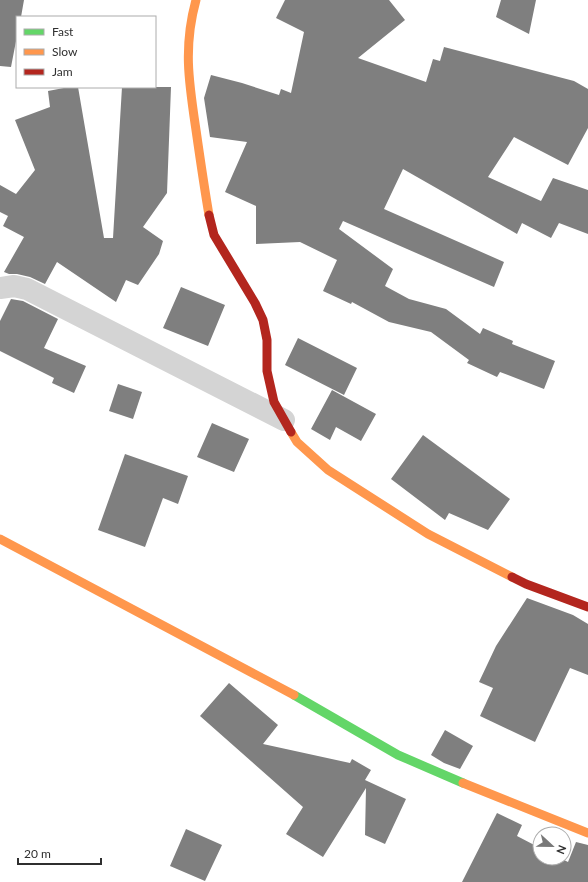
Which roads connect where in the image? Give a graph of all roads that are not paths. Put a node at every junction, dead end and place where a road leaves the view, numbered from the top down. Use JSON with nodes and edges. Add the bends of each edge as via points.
{"nodes":[{"id":1,"x":196,"y":0,"type":"edge"},
{"id":2,"x":0,"y":288,"type":"edge"},
{"id":3,"x":284,"y":420,"type":"junction"},
{"id":4,"x":0,"y":539,"type":"edge"},
{"id":5,"x":588,"y":607,"type":"edge"},
{"id":6,"x":588,"y":833,"type":"edge"}],
"edges":[{"from":1,"to":3,"type":"street","via":[[188,30],[188,76],[209,216],[214,235],[263,320],[267,340],[267,371],[274,402]]},
{"from":2,"to":3,"type":"street","via":[[14,286],[27,289]]},
{"from":3,"to":5,"type":"street","via":[[297,442],[328,470],[428,534],[526,584]]},
{"from":4,"to":6,"type":"street","via":[[274,684],[398,755],[439,774]]}]}
